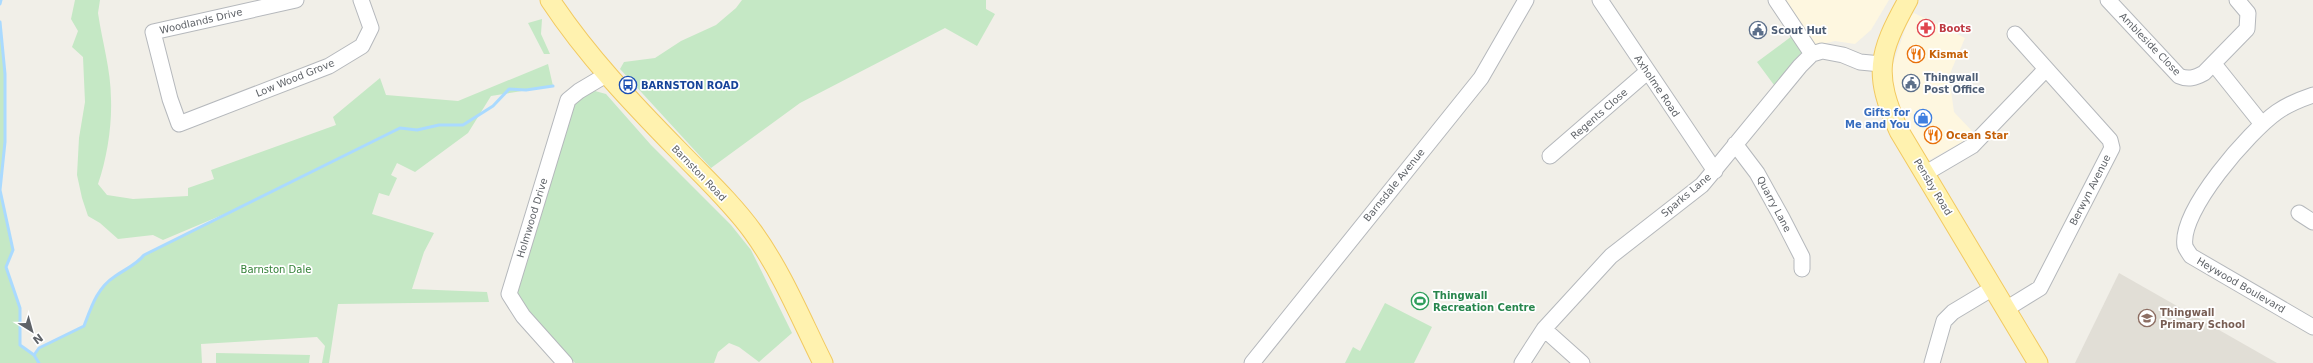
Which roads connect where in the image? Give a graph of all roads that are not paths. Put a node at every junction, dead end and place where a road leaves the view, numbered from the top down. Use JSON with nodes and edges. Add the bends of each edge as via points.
{"nodes":[{"id":1,"x":296,"y":0,"type":"edge"},
{"id":2,"x":361,"y":0,"type":"edge"},
{"id":3,"x":550,"y":0,"type":"edge"},
{"id":4,"x":1526,"y":0,"type":"edge"},
{"id":5,"x":1600,"y":0,"type":"edge"},
{"id":6,"x":1776,"y":0,"type":"edge"},
{"id":7,"x":1908,"y":0,"type":"edge"},
{"id":8,"x":2108,"y":0,"type":"edge"},
{"id":9,"x":2237,"y":0,"type":"edge"},
{"id":10,"x":2015,"y":34,"type":"dead end"},
{"id":11,"x":1812,"y":54,"type":"junction"},
{"id":12,"x":1881,"y":64,"type":"junction"},
{"id":13,"x":2214,"y":64,"type":"junction"},
{"id":14,"x":2045,"y":70,"type":"junction"},
{"id":15,"x":1647,"y":72,"type":"junction"},
{"id":16,"x":606,"y":75,"type":"junction"},
{"id":17,"x":2313,"y":95,"type":"edge"},
{"id":18,"x":179,"y":124,"type":"joint"},
{"id":19,"x":2262,"y":124,"type":"junction"},
{"id":20,"x":1735,"y":144,"type":"junction"},
{"id":21,"x":1549,"y":157,"type":"dead end"},
{"id":22,"x":1715,"y":171,"type":"junction"},
{"id":23,"x":1926,"y":173,"type":"junction"},
{"id":24,"x":2299,"y":213,"type":"dead end"},
{"id":25,"x":2313,"y":222,"type":"edge"},
{"id":26,"x":1802,"y":269,"type":"dead end"},
{"id":27,"x":1994,"y":288,"type":"junction"},
{"id":28,"x":2006,"y":309,"type":"junction"},
{"id":29,"x":2313,"y":327,"type":"edge"},
{"id":30,"x":1544,"y":329,"type":"junction"},
{"id":31,"x":565,"y":363,"type":"edge"},
{"id":32,"x":823,"y":363,"type":"edge"},
{"id":33,"x":1252,"y":363,"type":"edge"},
{"id":34,"x":1522,"y":363,"type":"edge"},
{"id":35,"x":1582,"y":363,"type":"edge"},
{"id":36,"x":1932,"y":363,"type":"edge"},
{"id":37,"x":2038,"y":363,"type":"edge"}],
"edges":[{"from":1,"to":18,"type":"street","name":"Woodlands Drive","via":[[153,32],[170,100]]},
{"from":2,"to":18,"type":"street","name":"Low Wood Grove","via":[[371,28],[362,46],[329,66]]},
{"from":3,"to":16,"type":"main road","name":"Barnston Road"},
{"from":4,"to":33,"type":"street","name":"Barnsdale Avenue","via":[[1481,78]]},
{"from":5,"to":15,"type":"street","name":"Axholme Road"},
{"from":6,"to":11,"type":"street"},
{"from":7,"to":12,"type":"main road","name":"Pensby Road","via":[[1887,42]]},
{"from":8,"to":13,"type":"street","name":"Ambleside Close","via":[[2179,76],[2186,79],[2197,77]]},
{"from":9,"to":13,"type":"street","name":"Ambleside Close","via":[[2248,13],[2247,29]]},
{"from":10,"to":14,"type":"street","name":"Berwyn Avenue"},
{"from":11,"to":12,"type":"street","via":[[1822,51],[1860,62]]},
{"from":11,"to":20,"type":"street","name":"Sparks Lane"},
{"from":12,"to":23,"type":"main road","name":"Pensby Road","via":[[1883,89],[1890,110],[1899,131]]},
{"from":13,"to":19,"type":"street"},
{"from":14,"to":23,"type":"street","via":[[1972,146]]},
{"from":14,"to":28,"type":"street","name":"Berwyn Avenue","via":[[2110,140],[2112,148],[2040,288]]},
{"from":15,"to":21,"type":"street","name":"Regents Close"},
{"from":15,"to":22,"type":"street","name":"Axholme Road"},
{"from":16,"to":31,"type":"street","name":"Holmwood Drive","via":[[568,100],[509,294],[523,316]]},
{"from":16,"to":32,"type":"main road","name":"Barnston Road","via":[[753,232],[773,262]]},
{"from":17,"to":19,"type":"street","name":"Heywood Boulevard","via":[[2278,111]]},
{"from":19,"to":29,"type":"street","name":"Heywood Boulevard","via":[[2214,179],[2196,206],[2186,232],[2185,246],[2191,256]]},
{"from":20,"to":22,"type":"street","name":"Sparks Lane"},
{"from":20,"to":26,"type":"street","name":"Quarry Lane","via":[[1757,173],[1775,205],[1802,257]]},
{"from":22,"to":30,"type":"street","name":"Sparks Lane","via":[[1611,256]]},
{"from":23,"to":27,"type":"main road","name":"Pensby Road"},
{"from":24,"to":25,"type":"street"},
{"from":27,"to":28,"type":"main road","name":"Pensby Road"},
{"from":27,"to":36,"type":"street","via":[[1953,312],[1944,321]]},
{"from":28,"to":37,"type":"main road","name":"Pensby Road"},
{"from":30,"to":34,"type":"street","name":"Sparks Lane"},
{"from":30,"to":35,"type":"street"}]}
